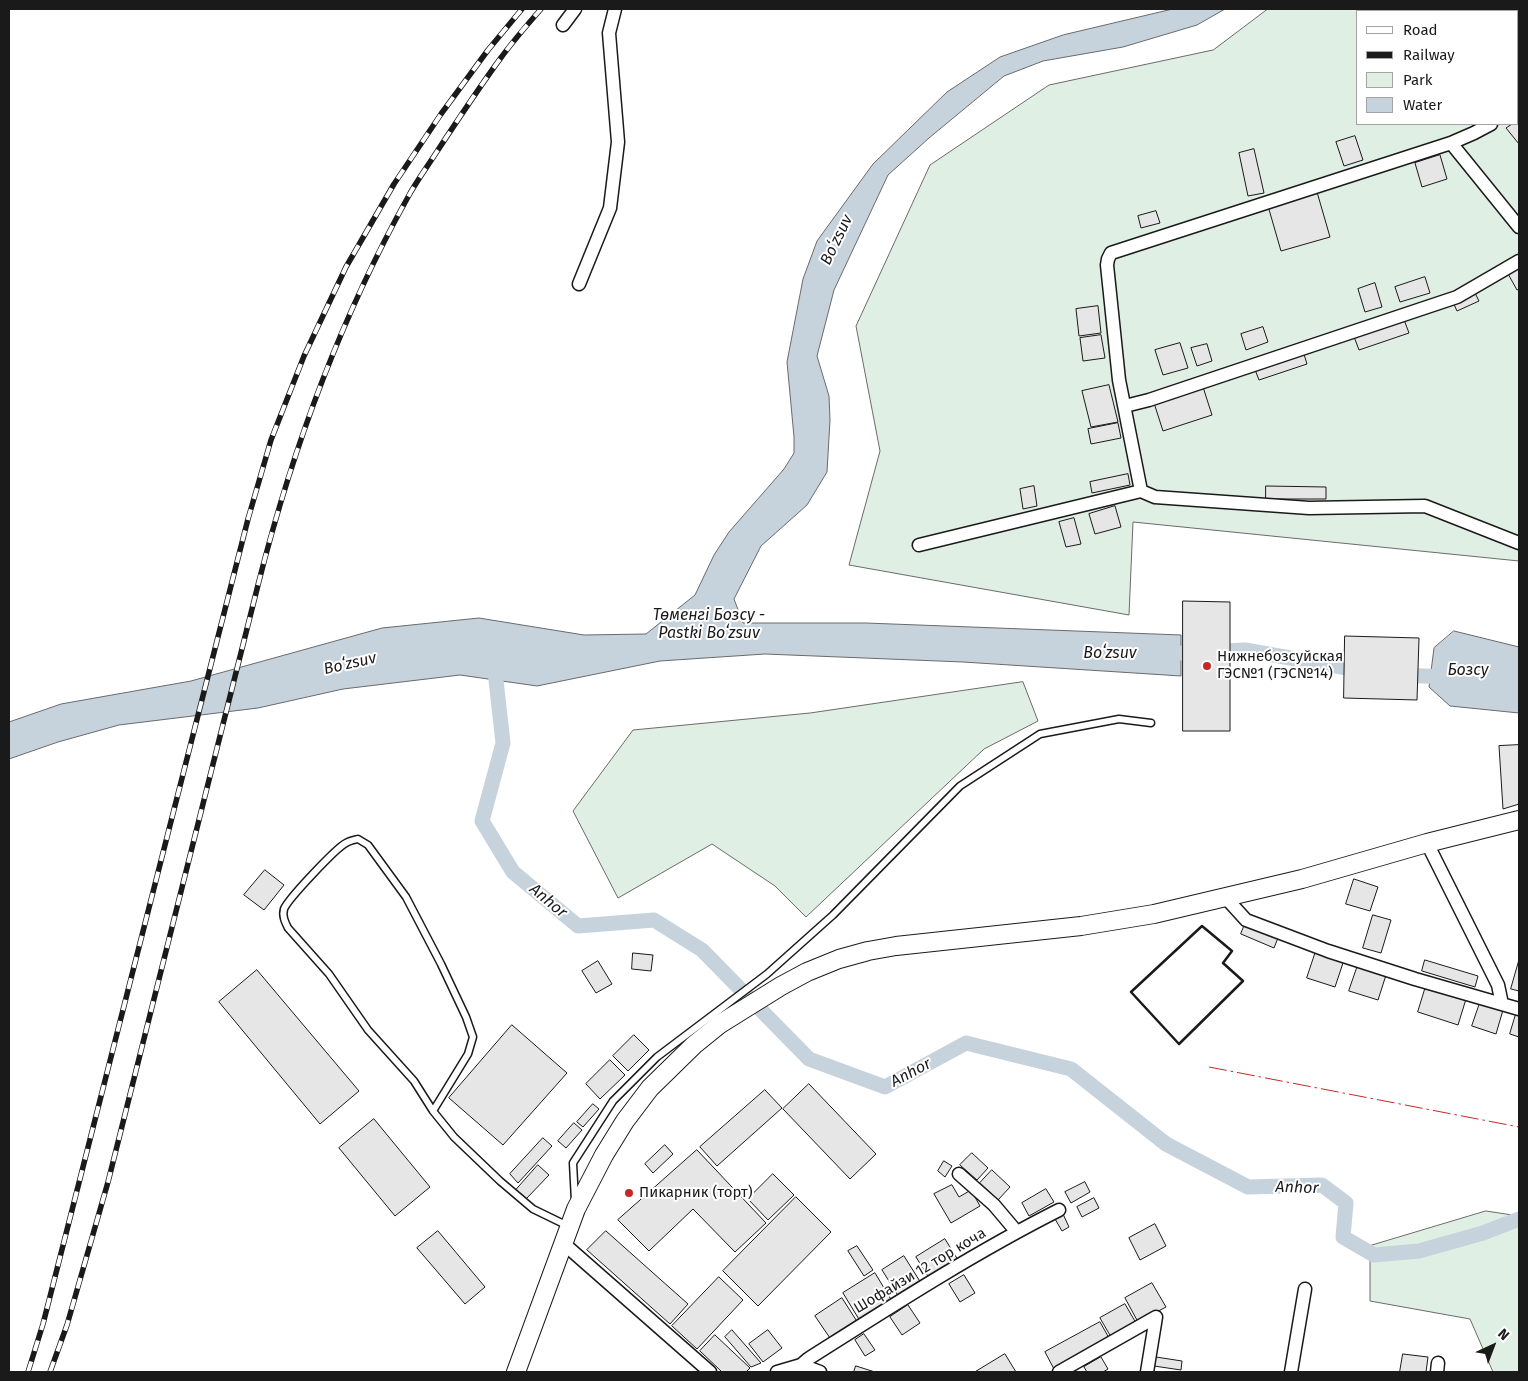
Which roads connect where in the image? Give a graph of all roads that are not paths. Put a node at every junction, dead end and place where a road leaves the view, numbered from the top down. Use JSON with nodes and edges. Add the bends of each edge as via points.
{"nodes":[{"id":1,"x":575,"y":9,"type":"edge"},
{"id":2,"x":615,"y":9,"type":"edge"},
{"id":3,"x":563,"y":25,"type":"dead end"},
{"id":4,"x":1489,"y":125,"type":"edge"},
{"id":5,"x":1450,"y":143,"type":"junction"},
{"id":6,"x":1519,"y":228,"type":"edge"},
{"id":7,"x":1519,"y":261,"type":"edge"},
{"id":8,"x":578,"y":284,"type":"dead end"},
{"id":9,"x":1125,"y":406,"type":"junction"},
{"id":10,"x":1141,"y":491,"type":"junction"},
{"id":11,"x":1519,"y":543,"type":"edge"},
{"id":12,"x":919,"y":545,"type":"dead end"},
{"id":13,"x":1151,"y":723,"type":"dead end"},
{"id":14,"x":1519,"y":820,"type":"edge"},
{"id":15,"x":1427,"y":843,"type":"junction"},
{"id":16,"x":1226,"y":898,"type":"junction"},
{"id":17,"x":1502,"y":1004,"type":"junction"},
{"id":18,"x":1519,"y":1009,"type":"edge"},
{"id":19,"x":715,"y":1020,"type":"junction"},
{"id":20,"x":433,"y":1111,"type":"junction"},
{"id":21,"x":959,"y":1174,"type":"dead end"},
{"id":22,"x":576,"y":1210,"type":"junction"},
{"id":23,"x":1059,"y":1210,"type":"dead end"},
{"id":24,"x":1016,"y":1232,"type":"junction"},
{"id":25,"x":566,"y":1235,"type":"junction"},
{"id":26,"x":1305,"y":1289,"type":"dead end"},
{"id":27,"x":801,"y":1365,"type":"junction"},
{"id":28,"x":516,"y":1372,"type":"edge"},
{"id":29,"x":710,"y":1372,"type":"edge"},
{"id":30,"x":777,"y":1372,"type":"edge"},
{"id":31,"x":820,"y":1372,"type":"edge"},
{"id":32,"x":1059,"y":1372,"type":"edge"},
{"id":33,"x":1147,"y":1372,"type":"edge"},
{"id":34,"x":1291,"y":1372,"type":"edge"}],
"edges":[{"from":1,"to":3,"type":"street"},
{"from":2,"to":8,"type":"street","via":[[609,33],[618,142],[610,208]]},
{"from":4,"to":5,"type":"street"},
{"from":5,"to":6,"type":"street"},
{"from":5,"to":9,"type":"street","via":[[1111,253],[1107,265],[1119,380]]},
{"from":7,"to":9,"type":"street","via":[[1458,296]]},
{"from":9,"to":10,"type":"street"},
{"from":10,"to":11,"type":"street","via":[[1155,497],[1309,508],[1425,506]]},
{"from":10,"to":12,"type":"street"},
{"from":13,"to":19,"type":"lane","via":[[1120,719],[1040,734],[968,780],[833,916]]},
{"from":14,"to":15,"type":"main road"},
{"from":15,"to":16,"type":"main road"},
{"from":15,"to":17,"type":"street","via":[[1498,985]]},
{"from":16,"to":17,"type":"street","via":[[1246,920],[1255,924],[1389,971]]},
{"from":16,"to":19,"type":"main road","via":[[1081,926],[868,951],[807,972]]},
{"from":17,"to":18,"type":"street"},
{"from":19,"to":22,"type":"main road","via":[[650,1088],[625,1122]]},
{"from":19,"to":22,"type":"lane","via":[[657,1057],[613,1101],[574,1163]]},
{"from":20,"to":20,"type":"lane","via":[[414,1081],[368,1030],[329,974],[284,920],[283,911],[290,900],[346,842],[358,839],[368,845],[406,897],[473,1036],[468,1054]]},
{"from":20,"to":25,"type":"lane","via":[[454,1137],[500,1181]]},
{"from":21,"to":24,"type":"street","via":[[994,1205]]},
{"from":22,"to":25,"type":"main road"},
{"from":23,"to":24,"type":"street","name":"Шофайзи 12 тор коча"},
{"from":24,"to":27,"type":"street","name":"Шофайзи 12 тор коча","via":[[904,1298]]},
{"from":25,"to":28,"type":"main road"},
{"from":25,"to":29,"type":"street"},
{"from":26,"to":34,"type":"street"},
{"from":27,"to":30,"type":"street","name":"Шофайзи 12 тор коча"},
{"from":27,"to":31,"type":"street"},
{"from":32,"to":33,"type":"street","via":[[1156,1317]]}]}
